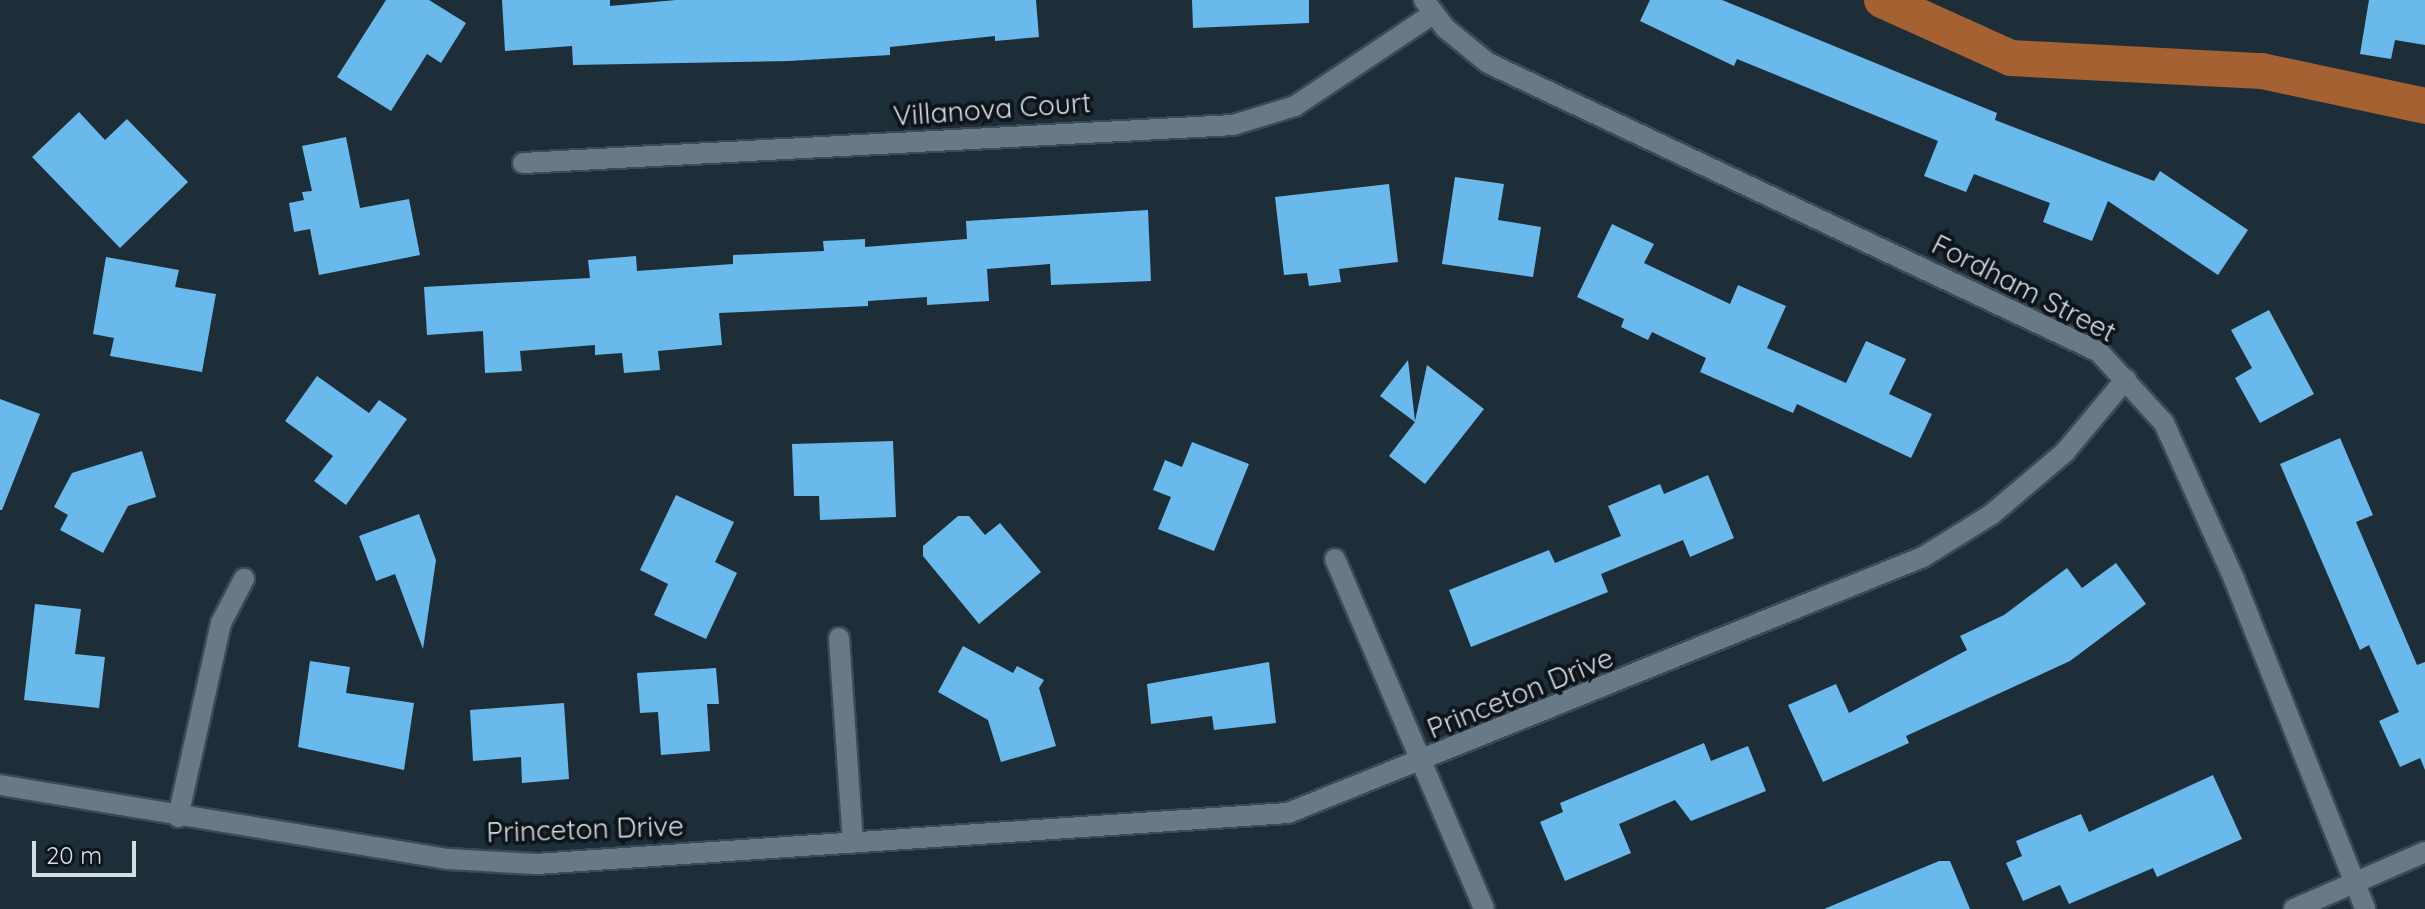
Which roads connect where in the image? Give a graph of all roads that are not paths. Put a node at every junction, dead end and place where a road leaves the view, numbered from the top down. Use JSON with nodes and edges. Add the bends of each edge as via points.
{"nodes":[{"id":1,"x":1428,"y":7,"type":"edge"},
{"id":2,"x":523,"y":163,"type":"dead end"},
{"id":3,"x":2126,"y":379,"type":"junction"},
{"id":4,"x":1335,"y":559,"type":"dead end"},
{"id":5,"x":244,"y":579,"type":"dead end"},
{"id":6,"x":839,"y":638,"type":"dead end"},
{"id":7,"x":1425,"y":762,"type":"junction"},
{"id":8,"x":0,"y":785,"type":"edge"},
{"id":9,"x":178,"y":817,"type":"junction"},
{"id":10,"x":853,"y":843,"type":"junction"},
{"id":11,"x":2425,"y":852,"type":"edge"},
{"id":12,"x":2356,"y":884,"type":"junction"},
{"id":13,"x":1484,"y":909,"type":"edge"},
{"id":14,"x":2294,"y":909,"type":"edge"},
{"id":15,"x":2365,"y":909,"type":"edge"}],
"edges":[{"from":1,"to":2,"type":"street","name":"Villanova Court","via":[[1295,106],[1233,125]]},
{"from":1,"to":3,"type":"street","name":"Fordham Street","via":[[1488,63],[2099,352]]},
{"from":3,"to":7,"type":"street","name":"Princeton Drive","via":[[2065,452],[1992,514],[1923,557]]},
{"from":3,"to":12,"type":"street","name":"Fordham Street","via":[[2164,423],[2234,579]]},
{"from":4,"to":7,"type":"street"},
{"from":5,"to":9,"type":"street","via":[[221,623]]},
{"from":6,"to":10,"type":"street"},
{"from":7,"to":10,"type":"street","name":"Princeton Drive","via":[[1288,813]]},
{"from":7,"to":13,"type":"street"},
{"from":8,"to":9,"type":"street","name":"Princeton Drive"},
{"from":9,"to":10,"type":"street","name":"Princeton Drive","via":[[448,859],[536,864]]},
{"from":11,"to":12,"type":"street"},
{"from":12,"to":14,"type":"street"},
{"from":12,"to":15,"type":"street","name":"Fordham Street"}]}
